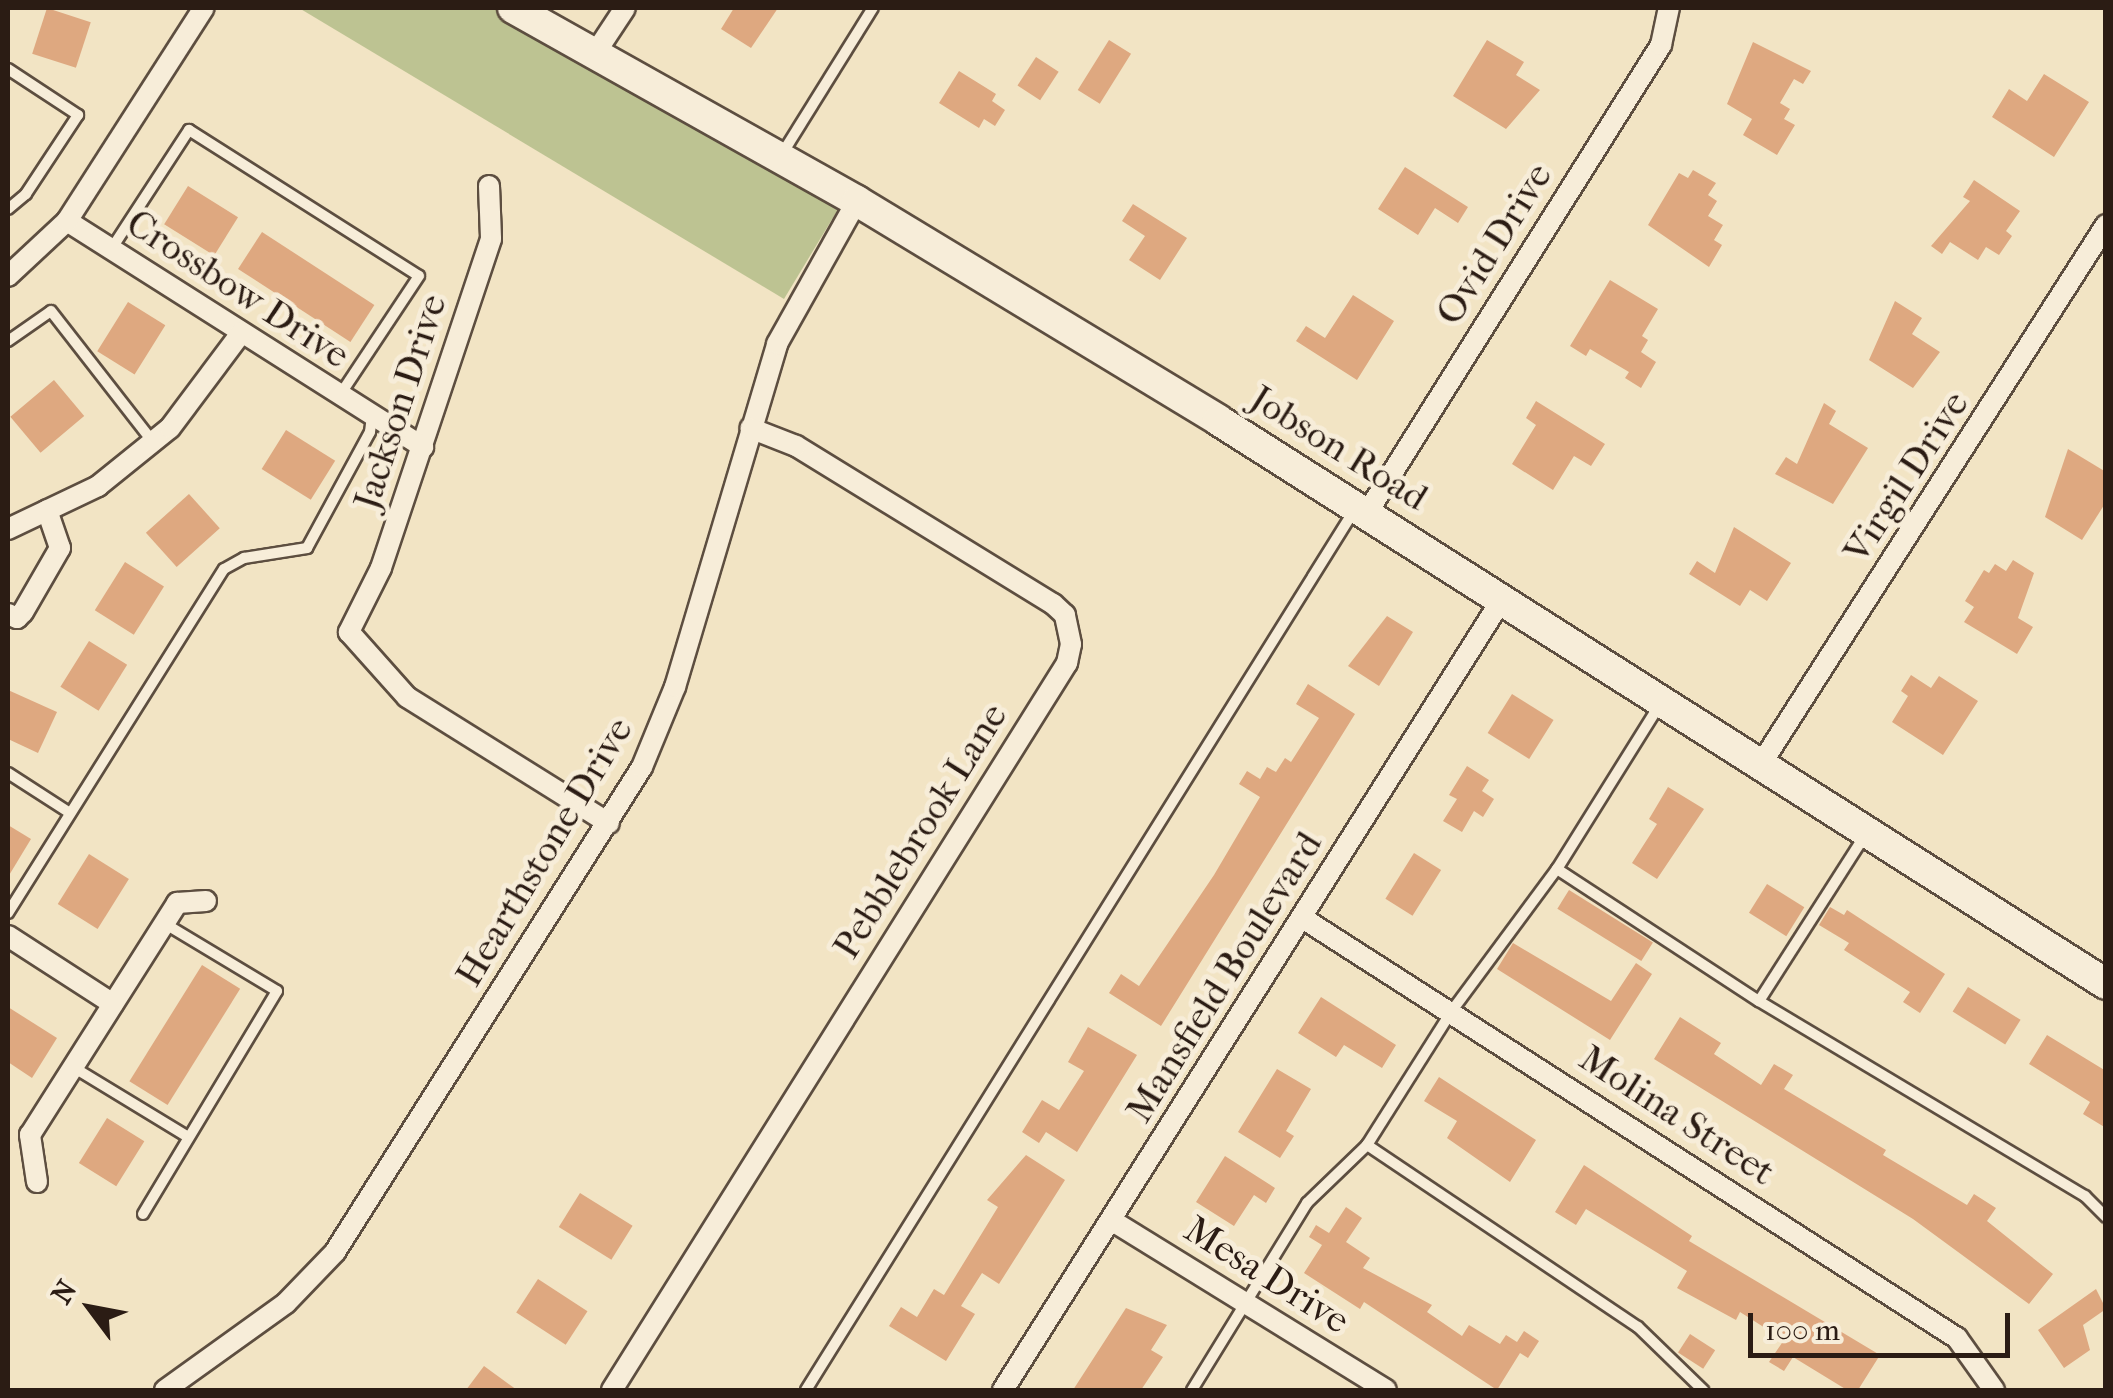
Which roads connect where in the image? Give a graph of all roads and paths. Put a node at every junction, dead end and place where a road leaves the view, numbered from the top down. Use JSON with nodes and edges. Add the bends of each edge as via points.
{"nodes":[{"id":1,"x":204,"y":8,"type":"edge"},
{"id":2,"x":513,"y":8,"type":"edge"},
{"id":3,"x":624,"y":8,"type":"edge"},
{"id":4,"x":873,"y":8,"type":"edge"},
{"id":5,"x":1669,"y":8,"type":"edge"},
{"id":6,"x":594,"y":56,"type":"junction"},
{"id":7,"x":8,"y":69,"type":"edge"},
{"id":8,"x":779,"y":159,"type":"junction"},
{"id":9,"x":489,"y":186,"type":"dead end"},
{"id":10,"x":856,"y":201,"type":"junction"},
{"id":11,"x":8,"y":210,"type":"edge"},
{"id":12,"x":67,"y":221,"type":"junction"},
{"id":13,"x":2106,"y":225,"type":"edge"},
{"id":14,"x":111,"y":249,"type":"junction"},
{"id":15,"x":8,"y":276,"type":"edge"},
{"id":16,"x":241,"y":332,"type":"junction"},
{"id":17,"x":8,"y":341,"type":"edge"},
{"id":18,"x":340,"y":396,"type":"junction"},
{"id":19,"x":372,"y":416,"type":"junction"},
{"id":20,"x":750,"y":428,"type":"junction"},
{"id":21,"x":153,"y":442,"type":"junction"},
{"id":22,"x":424,"y":448,"type":"junction"},
{"id":23,"x":1362,"y":509,"type":"junction"},
{"id":24,"x":47,"y":510,"type":"junction"},
{"id":25,"x":8,"y":529,"type":"edge"},
{"id":26,"x":1502,"y":599,"type":"junction"},
{"id":27,"x":8,"y":614,"type":"edge"},
{"id":28,"x":1662,"y":701,"type":"junction"},
{"id":29,"x":1761,"y":764,"type":"junction"},
{"id":30,"x":8,"y":774,"type":"edge"},
{"id":31,"x":70,"y":814,"type":"junction"},
{"id":32,"x":610,"y":823,"type":"junction"},
{"id":33,"x":1867,"y":832,"type":"junction"},
{"id":34,"x":1557,"y":868,"type":"junction"},
{"id":35,"x":206,"y":901,"type":"dead end"},
{"id":36,"x":8,"y":913,"type":"edge"},
{"id":37,"x":1304,"y":919,"type":"junction"},
{"id":38,"x":164,"y":922,"type":"junction"},
{"id":39,"x":8,"y":936,"type":"edge"},
{"id":40,"x":2106,"y":984,"type":"edge"},
{"id":41,"x":1758,"y":1002,"type":"junction"},
{"id":42,"x":113,"y":1004,"type":"junction"},
{"id":43,"x":1452,"y":1012,"type":"junction"},
{"id":44,"x":73,"y":1067,"type":"junction"},
{"id":45,"x":188,"y":1137,"type":"junction"},
{"id":46,"x":1367,"y":1145,"type":"junction"},
{"id":47,"x":37,"y":1182,"type":"dead end"},
{"id":48,"x":143,"y":1214,"type":"dead end"},
{"id":49,"x":2106,"y":1217,"type":"edge"},
{"id":50,"x":1111,"y":1220,"type":"junction"},
{"id":51,"x":1243,"y":1300,"type":"junction"},
{"id":52,"x":165,"y":1390,"type":"edge"},
{"id":53,"x":612,"y":1390,"type":"edge"},
{"id":54,"x":806,"y":1390,"type":"edge"},
{"id":55,"x":1003,"y":1390,"type":"edge"},
{"id":56,"x":1192,"y":1390,"type":"edge"},
{"id":57,"x":1386,"y":1390,"type":"edge"},
{"id":58,"x":1703,"y":1390,"type":"edge"},
{"id":59,"x":1994,"y":1390,"type":"edge"}],
"edges":[{"from":1,"to":12,"type":"street"},
{"from":2,"to":6,"type":"street","name":"Jobson Road"},
{"from":3,"to":6,"type":"street"},
{"from":4,"to":8,"type":"lane"},
{"from":5,"to":23,"type":"street","name":"Ovid Drive","via":[[1661,45]]},
{"from":6,"to":8,"type":"street","name":"Jobson Road"},
{"from":7,"to":11,"type":"lane","via":[[78,115]]},
{"from":8,"to":10,"type":"street","name":"Jobson Road"},
{"from":9,"to":22,"type":"street","name":"Jackson Drive","via":[[491,239]]},
{"from":10,"to":20,"type":"street","name":"Hearthstone Drive","via":[[789,316]]},
{"from":10,"to":23,"type":"street","name":"Jobson Road"},
{"from":12,"to":14,"type":"street","name":"Crossbow Drive"},
{"from":12,"to":15,"type":"street"},
{"from":13,"to":29,"type":"street","name":"Virgil Drive"},
{"from":14,"to":16,"type":"street","name":"Crossbow Drive"},
{"from":14,"to":18,"type":"lane","via":[[189,130],[420,276]]},
{"from":16,"to":18,"type":"street","name":"Crossbow Drive"},
{"from":16,"to":21,"type":"street"},
{"from":17,"to":21,"type":"lane","via":[[51,311]]},
{"from":18,"to":19,"type":"street","name":"Crossbow Drive"},
{"from":19,"to":22,"type":"street","name":"Crossbow Drive"},
{"from":19,"to":31,"type":"lane","via":[[370,432],[307,548],[244,558],[224,569]]},
{"from":20,"to":32,"type":"street","name":"Hearthstone Drive","via":[[659,732]]},
{"from":20,"to":53,"type":"street","name":"Pebblebrook Lane","via":[[796,446],[1054,604],[1065,615],[1072,644],[1067,662]]},
{"from":21,"to":24,"type":"street","via":[[98,486]]},
{"from":22,"to":32,"type":"street","name":"Jackson Drive","via":[[381,568],[348,632],[407,697]]},
{"from":23,"to":26,"type":"street","name":"Jobson Road"},
{"from":23,"to":54,"type":"lane"},
{"from":24,"to":25,"type":"street"},
{"from":24,"to":27,"type":"street","via":[[60,548],[23,612],[18,618]]},
{"from":26,"to":28,"type":"street","name":"Jobson Road"},
{"from":26,"to":37,"type":"street","name":"Mansfield Boulevard"},
{"from":28,"to":29,"type":"street","name":"Jobson Road"},
{"from":28,"to":34,"type":"lane"},
{"from":29,"to":33,"type":"street","name":"Jobson Road"},
{"from":30,"to":31,"type":"lane"},
{"from":31,"to":36,"type":"lane"},
{"from":32,"to":52,"type":"street","name":"Hearthstone Drive","via":[[335,1252],[286,1304]]},
{"from":33,"to":40,"type":"street","name":"Jobson Road"},
{"from":33,"to":41,"type":"lane"},
{"from":34,"to":41,"type":"lane"},
{"from":34,"to":43,"type":"lane"},
{"from":35,"to":38,"type":"street","via":[[176,903]]},
{"from":37,"to":43,"type":"street","name":"Molina Street"},
{"from":37,"to":50,"type":"street","name":"Mansfield Boulevard"},
{"from":38,"to":42,"type":"street"},
{"from":38,"to":45,"type":"lane","via":[[277,992]]},
{"from":39,"to":42,"type":"street"},
{"from":41,"to":49,"type":"lane","via":[[2085,1196]]},
{"from":42,"to":44,"type":"street"},
{"from":43,"to":46,"type":"lane"},
{"from":43,"to":59,"type":"street","name":"Molina Street","via":[[1957,1338]]},
{"from":44,"to":45,"type":"lane"},
{"from":44,"to":47,"type":"street","via":[[30,1136]]},
{"from":45,"to":48,"type":"lane"},
{"from":46,"to":51,"type":"lane","via":[[1308,1204]]},
{"from":46,"to":58,"type":"lane","via":[[1638,1327]]},
{"from":50,"to":51,"type":"street","name":"Mesa Drive"},
{"from":50,"to":55,"type":"street","name":"Mansfield Boulevard"},
{"from":51,"to":56,"type":"lane"},
{"from":51,"to":57,"type":"street","name":"Mesa Drive"}]}
